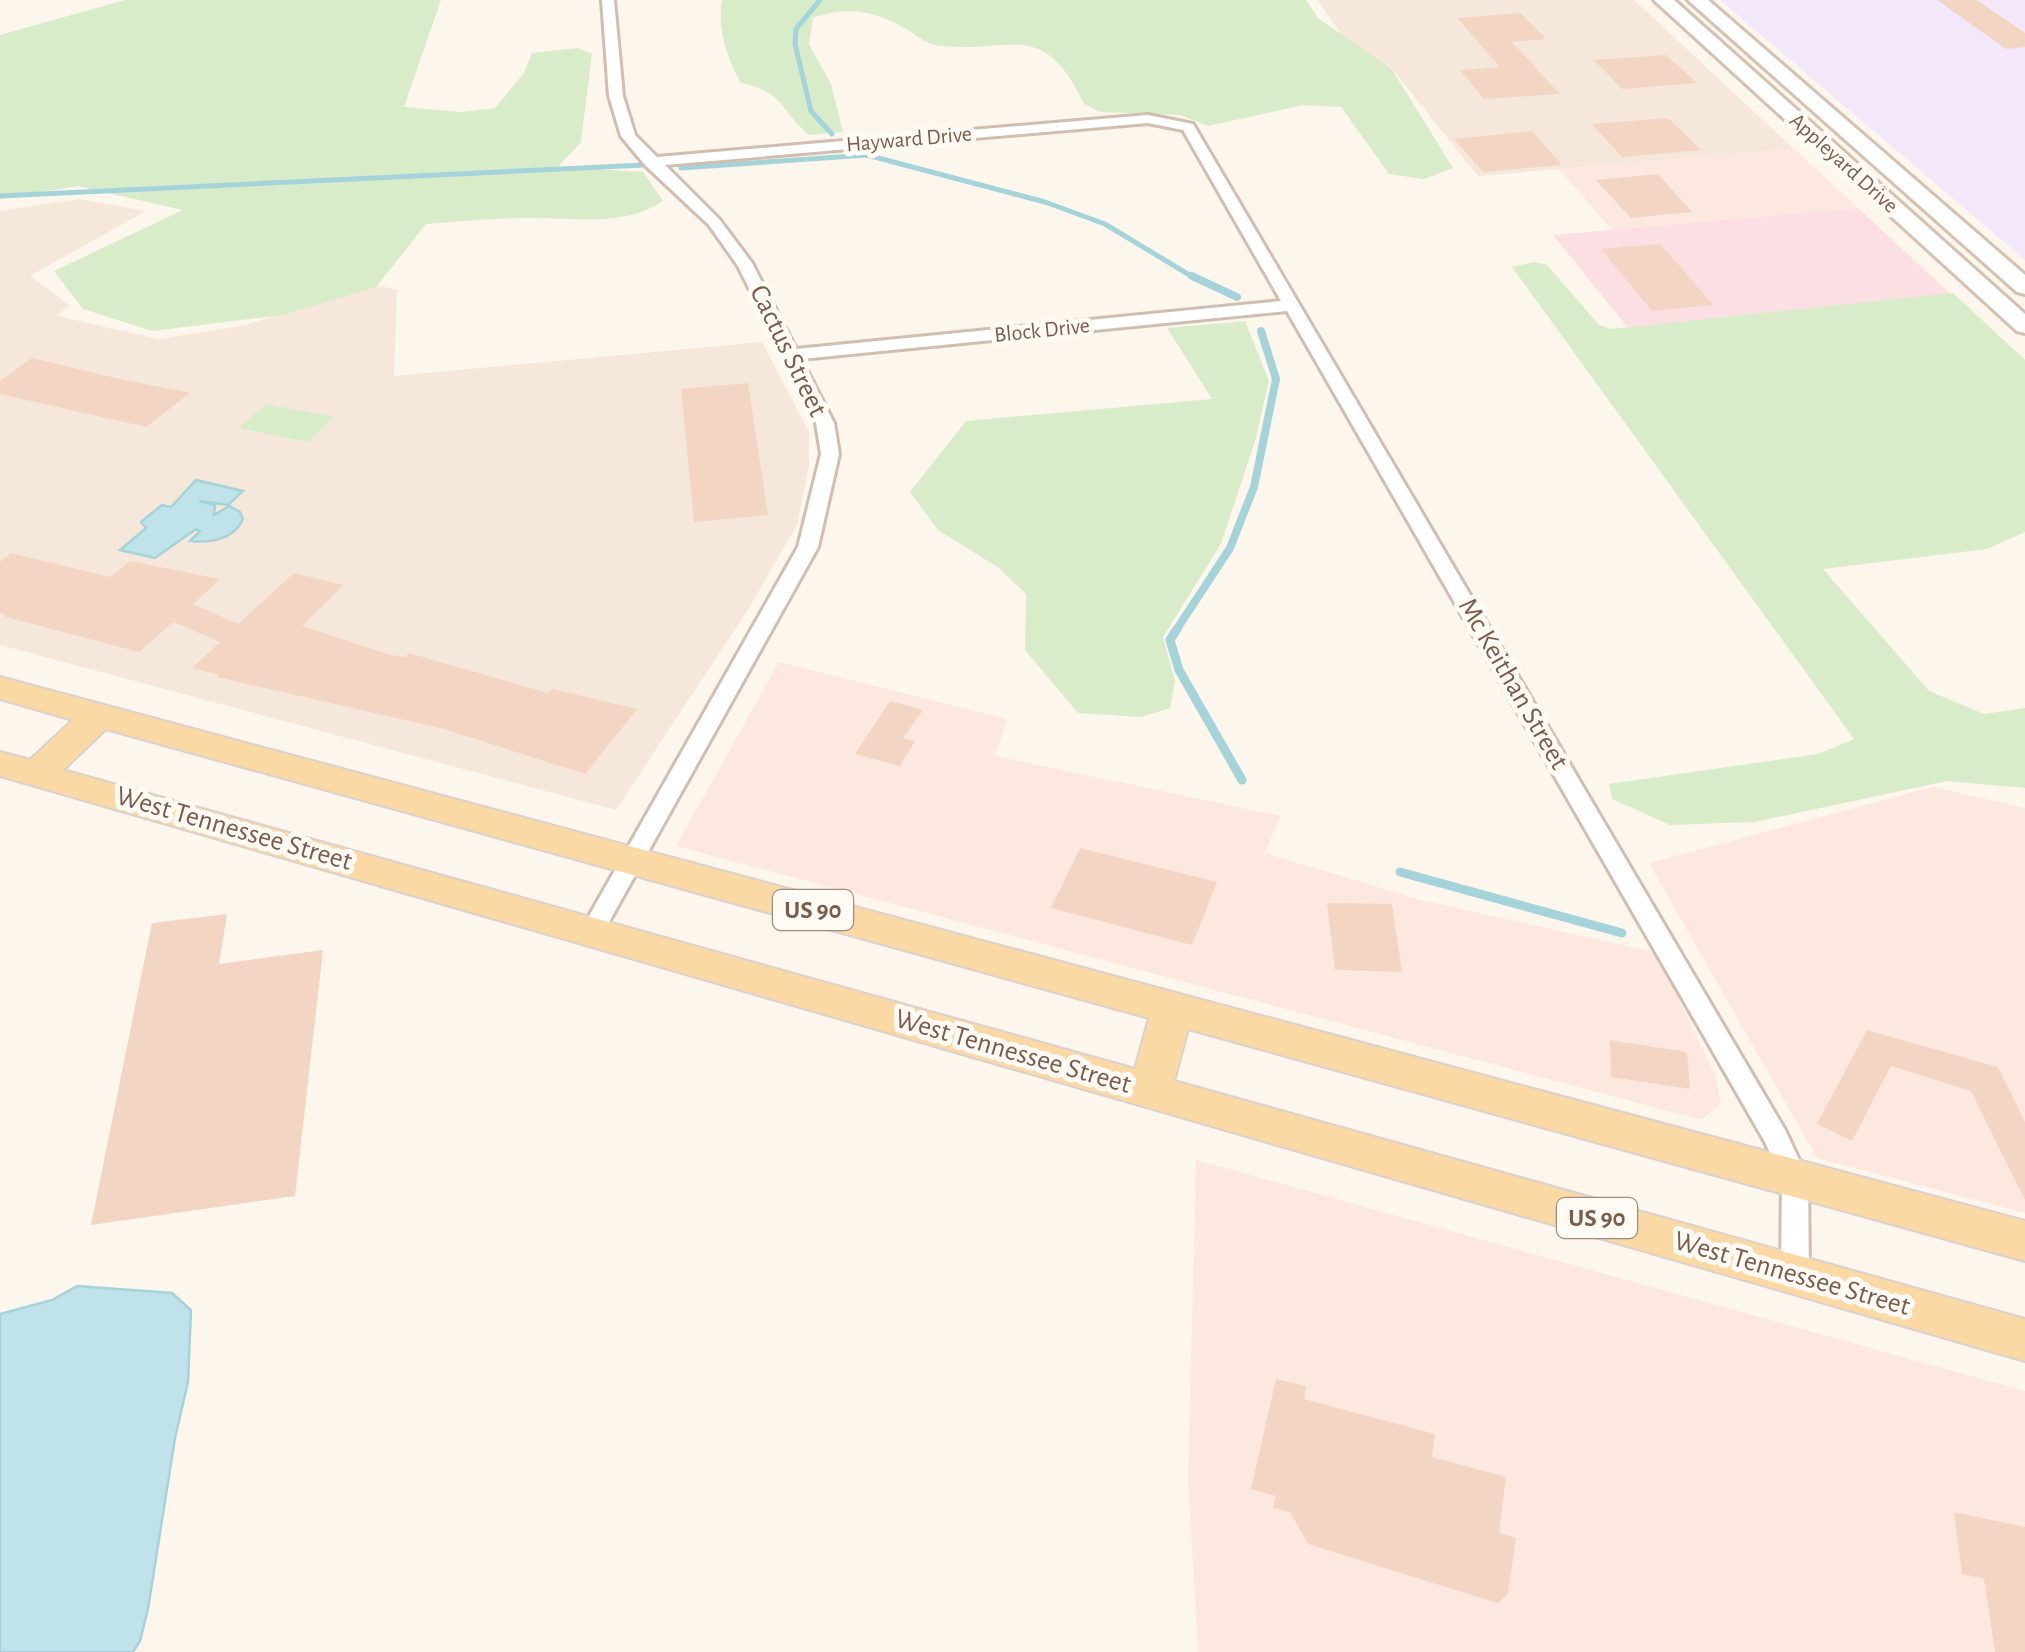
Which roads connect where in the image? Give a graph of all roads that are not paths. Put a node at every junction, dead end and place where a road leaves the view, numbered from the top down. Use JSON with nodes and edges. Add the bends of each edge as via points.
{"nodes":[{"id":1,"x":608,"y":0,"type":"edge"},
{"id":2,"x":1663,"y":0,"type":"edge"},
{"id":3,"x":1697,"y":0,"type":"edge"},
{"id":4,"x":1168,"y":120,"type":"joint"},
{"id":5,"x":650,"y":162,"type":"junction"},
{"id":6,"x":1897,"y":176,"type":"junction"},
{"id":7,"x":1861,"y":178,"type":"junction"},
{"id":8,"x":2025,"y":288,"type":"edge"},
{"id":9,"x":1294,"y":306,"type":"junction"},
{"id":10,"x":2025,"y":326,"type":"edge"},
{"id":11,"x":789,"y":355,"type":"junction"},
{"id":12,"x":0,"y":688,"type":"edge"},
{"id":13,"x":98,"y":715,"type":"junction"},
{"id":14,"x":0,"y":764,"type":"edge"},
{"id":15,"x":37,"y":774,"type":"junction"},
{"id":16,"x":631,"y":860,"type":"junction"},
{"id":17,"x":592,"y":932,"type":"junction"},
{"id":18,"x":1172,"y":1010,"type":"junction"},
{"id":19,"x":1150,"y":1091,"type":"junction"},
{"id":20,"x":1795,"y":1179,"type":"junction"},
{"id":21,"x":2025,"y":1241,"type":"edge"},
{"id":22,"x":1795,"y":1275,"type":"junction"},
{"id":23,"x":2025,"y":1340,"type":"edge"}],
"edges":[{"from":1,"to":5,"type":"street","name":"Cactus Street","via":[[622,122]]},
{"from":2,"to":7,"type":"main road","name":"Appleyard Drive"},
{"from":3,"to":6,"type":"main road","name":"Appleyard Drive"},
{"from":4,"to":5,"type":"street","name":"Hayward Drive"},
{"from":4,"to":9,"type":"street","name":"Mc Keithan Street","via":[[1188,127],[1199,143]]},
{"from":5,"to":11,"type":"street","name":"Cactus Street","via":[[730,240]]},
{"from":6,"to":7,"type":"main road"},
{"from":6,"to":8,"type":"main road","name":"Appleyard Drive"},
{"from":7,"to":10,"type":"main road","name":"Appleyard Drive"},
{"from":9,"to":11,"type":"street","name":"Block Drive"},
{"from":9,"to":20,"type":"street","name":"Mc Keithan Street"},
{"from":11,"to":16,"type":"street","name":"Cactus Street","via":[[824,424],[830,454],[808,546]]},
{"from":12,"to":13,"type":"main road","number":"US 90"},
{"from":13,"to":15,"type":"main road"},
{"from":13,"to":16,"type":"main road","number":"US 90"},
{"from":14,"to":15,"type":"main road","name":"West Tennessee Street","number":"US 90"},
{"from":15,"to":17,"type":"main road","name":"West Tennessee Street","number":"US 90"},
{"from":16,"to":17,"type":"street","name":"Cactus Street"},
{"from":16,"to":18,"type":"main road","number":"US 90"},
{"from":17,"to":19,"type":"main road","name":"West Tennessee Street","number":"US 90"},
{"from":18,"to":19,"type":"main road"},
{"from":18,"to":20,"type":"main road","number":"US 90"},
{"from":19,"to":22,"type":"main road","name":"West Tennessee Street","number":"US 90"},
{"from":20,"to":21,"type":"main road","number":"US 90"},
{"from":20,"to":22,"type":"street","name":"Mc Keithan Street"},
{"from":22,"to":23,"type":"main road","name":"West Tennessee Street","number":"US 90"}]}
